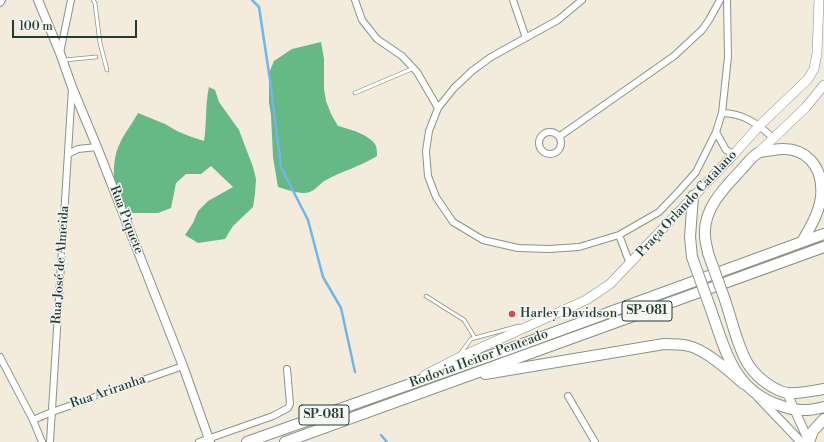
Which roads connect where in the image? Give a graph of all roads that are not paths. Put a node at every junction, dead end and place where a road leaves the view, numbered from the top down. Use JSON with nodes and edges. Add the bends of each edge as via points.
{"nodes":[{"id":1,"x":2,"y":0,"type":"edge"},
{"id":2,"x":38,"y":0,"type":"edge"},
{"id":3,"x":71,"y":0,"type":"edge"},
{"id":4,"x":93,"y":0,"type":"edge"},
{"id":5,"x":355,"y":0,"type":"edge"},
{"id":6,"x":514,"y":0,"type":"edge"},
{"id":7,"x":582,"y":0,"type":"edge"},
{"id":8,"x":720,"y":0,"type":"edge"},
{"id":9,"x":727,"y":0,"type":"edge"},
{"id":10,"x":819,"y":0,"type":"edge"},
{"id":11,"x":0,"y":3,"type":"edge"},
{"id":12,"x":526,"y":38,"type":"junction"},
{"id":13,"x":61,"y":56,"type":"junction"},
{"id":14,"x":96,"y":57,"type":"dead end"},
{"id":15,"x":414,"y":68,"type":"junction"},
{"id":16,"x":107,"y":70,"type":"dead end"},
{"id":17,"x":824,"y":85,"type":"edge"},
{"id":18,"x":72,"y":87,"type":"junction"},
{"id":19,"x":355,"y":93,"type":"dead end"},
{"id":20,"x":438,"y":108,"type":"junction"},
{"id":21,"x":722,"y":113,"type":"junction"},
{"id":22,"x":759,"y":126,"type":"junction"},
{"id":23,"x":716,"y":132,"type":"junction"},
{"id":24,"x":560,"y":136,"type":"dead end"},
{"id":25,"x":773,"y":138,"type":"junction"},
{"id":26,"x":97,"y":147,"type":"junction"},
{"id":27,"x":758,"y":153,"type":"junction"},
{"id":28,"x":68,"y":154,"type":"junction"},
{"id":29,"x":734,"y":154,"type":"junction"},
{"id":30,"x":693,"y":196,"type":"junction"},
{"id":31,"x":824,"y":234,"type":"edge"},
{"id":32,"x":619,"y":235,"type":"junction"},
{"id":33,"x":802,"y":242,"type":"junction"},
{"id":34,"x":824,"y":247,"type":"edge"},
{"id":35,"x":824,"y":254,"type":"edge"},
{"id":36,"x":797,"y":258,"type":"junction"},
{"id":37,"x":630,"y":264,"type":"junction"},
{"id":38,"x":426,"y":296,"type":"dead end"},
{"id":39,"x":540,"y":320,"type":"junction"},
{"id":40,"x":475,"y":338,"type":"junction"},
{"id":41,"x":0,"y":357,"type":"edge"},
{"id":42,"x":458,"y":358,"type":"junction"},
{"id":43,"x":183,"y":366,"type":"junction"},
{"id":44,"x":287,"y":369,"type":"dead end"},
{"id":45,"x":460,"y":379,"type":"junction"},
{"id":46,"x":744,"y":384,"type":"junction"},
{"id":47,"x":401,"y":388,"type":"junction"},
{"id":48,"x":824,"y":389,"type":"edge"},
{"id":49,"x":753,"y":392,"type":"junction"},
{"id":50,"x":787,"y":393,"type":"junction"},
{"id":51,"x":568,"y":396,"type":"dead end"},
{"id":52,"x":824,"y":407,"type":"edge"},
{"id":53,"x":795,"y":410,"type":"junction"},
{"id":54,"x":52,"y":412,"type":"junction"},
{"id":55,"x":824,"y":419,"type":"edge"},
{"id":56,"x":33,"y":420,"type":"junction"},
{"id":57,"x":321,"y":429,"type":"junction"},
{"id":58,"x":210,"y":440,"type":"edge"},
{"id":59,"x":42,"y":442,"type":"edge"},
{"id":60,"x":50,"y":442,"type":"edge"},
{"id":61,"x":199,"y":442,"type":"edge"},
{"id":62,"x":247,"y":442,"type":"edge"},
{"id":63,"x":285,"y":442,"type":"edge"},
{"id":64,"x":300,"y":442,"type":"edge"},
{"id":65,"x":595,"y":442,"type":"edge"},
{"id":66,"x":801,"y":442,"type":"edge"},
{"id":67,"x":809,"y":442,"type":"edge"}],
"edges":[{"from":1,"to":11,"type":"street"},
{"from":2,"to":13,"type":"street","name":"Rua Piquete"},
{"from":3,"to":13,"type":"street"},
{"from":4,"to":16,"type":"lane"},
{"from":5,"to":15,"type":"street","via":[[362,20],[377,39],[402,56]]},
{"from":6,"to":12,"type":"street"},
{"from":7,"to":12,"type":"street","via":[[558,20]]},
{"from":8,"to":24,"type":"street","via":[[706,25],[674,56]]},
{"from":9,"to":21,"type":"street","name":"Praça Orlando Catalano","via":[[728,57]]},
{"from":10,"to":22,"type":"main road","name":"Praça Orlando Catalano","via":[[814,68],[808,79]]},
{"from":12,"to":20,"type":"street","via":[[491,57],[472,71]]},
{"from":13,"to":14,"type":"lane"},
{"from":13,"to":18,"type":"street","name":"Rua Piquete"},
{"from":15,"to":19,"type":"lane"},
{"from":15,"to":20,"type":"street"},
{"from":17,"to":25,"type":"main road","via":[[806,107]]},
{"from":18,"to":26,"type":"street","name":"Rua Piquete"},
{"from":18,"to":28,"type":"street","name":"Rua José de Almeida"},
{"from":20,"to":32,"type":"street","via":[[429,131],[426,151],[428,176],[436,197],[453,222],[483,240],[518,248],[580,247]]},
{"from":21,"to":22,"type":"street","via":[[743,116]]},
{"from":21,"to":23,"type":"street","name":"Praça Orlando Catalano"},
{"from":22,"to":25,"type":"street"},
{"from":22,"to":29,"type":"main road","name":"Praça Orlando Catalano"},
{"from":23,"to":29,"type":"street","via":[[726,150]]},
{"from":23,"to":32,"type":"street","name":"Praça Orlando Catalano","via":[[696,172],[679,192],[659,212]]},
{"from":25,"to":27,"type":"main road"},
{"from":26,"to":28,"type":"street","via":[[78,149]]},
{"from":26,"to":43,"type":"street","name":"Rua Piquete"},
{"from":27,"to":33,"type":"main road","via":[[783,148],[797,150],[809,157],[818,169],[822,184],[821,198],[815,218]]},
{"from":27,"to":50,"type":"main road","bridge":true,"via":[[723,188],[708,214],[705,233],[708,253],[743,355],[750,367],[771,387]]},
{"from":28,"to":54,"type":"street","name":"Rua José de Almeida"},
{"from":29,"to":30,"type":"main road","name":"Praça Orlando Catalano"},
{"from":30,"to":37,"type":"main road","name":"Praça Orlando Catalano"},
{"from":30,"to":46,"type":"main road","bridge":true,"via":[[690,237],[692,257],[729,359]]},
{"from":31,"to":33,"type":"main road","name":"Rodovia Heitor Penteado","number":"SP-081"},
{"from":32,"to":37,"type":"street","name":"Praça Orlando Catalano"},
{"from":33,"to":47,"type":"main road","name":"Rodovia Heitor Penteado","number":"SP-081"},
{"from":34,"to":36,"type":"main road","name":"Rodovia Heitor Penteado","number":"SP-081"},
{"from":35,"to":36,"type":"main road"},
{"from":36,"to":45,"type":"main road","name":"Rodovia Heitor Penteado","number":"SP-081"},
{"from":37,"to":39,"type":"main road","via":[[610,284],[586,300]]},
{"from":38,"to":40,"type":"lane","via":[[464,320]]},
{"from":39,"to":40,"type":"lane"},
{"from":39,"to":42,"type":"main road"},
{"from":40,"to":42,"type":"lane","via":[[468,342]]},
{"from":41,"to":56,"type":"street"},
{"from":42,"to":47,"type":"main road"},
{"from":43,"to":54,"type":"street","name":"Rua Ariranha"},
{"from":43,"to":58,"type":"street","name":"Rua Piquete"},
{"from":44,"to":58,"type":"street","via":[[290,404],[288,408]]},
{"from":45,"to":46,"type":"main road","via":[[670,344],[689,346],[701,351]]},
{"from":45,"to":57,"type":"main road","name":"Rodovia Heitor Penteado","number":"SP-081"},
{"from":46,"to":49,"type":"main road"},
{"from":47,"to":62,"type":"main road","name":"Rodovia Heitor Penteado","number":"SP-081"},
{"from":48,"to":50,"type":"main road"},
{"from":49,"to":53,"type":"main road","via":[[771,402]]},
{"from":49,"to":66,"type":"street"},
{"from":50,"to":53,"type":"street"},
{"from":51,"to":65,"type":"street"},
{"from":52,"to":53,"type":"main road"},
{"from":53,"to":67,"type":"street"},
{"from":54,"to":56,"type":"street","name":"Rua Ariranha"},
{"from":54,"to":60,"type":"street","name":"Rua José de Almeida"},
{"from":55,"to":67,"type":"main road","via":[[813,431]]},
{"from":56,"to":59,"type":"street"},
{"from":57,"to":63,"type":"main road","name":"Rodovia Heitor Penteado","number":"SP-081"},
{"from":57,"to":64,"type":"street"},
{"from":58,"to":61,"type":"street"}]}
